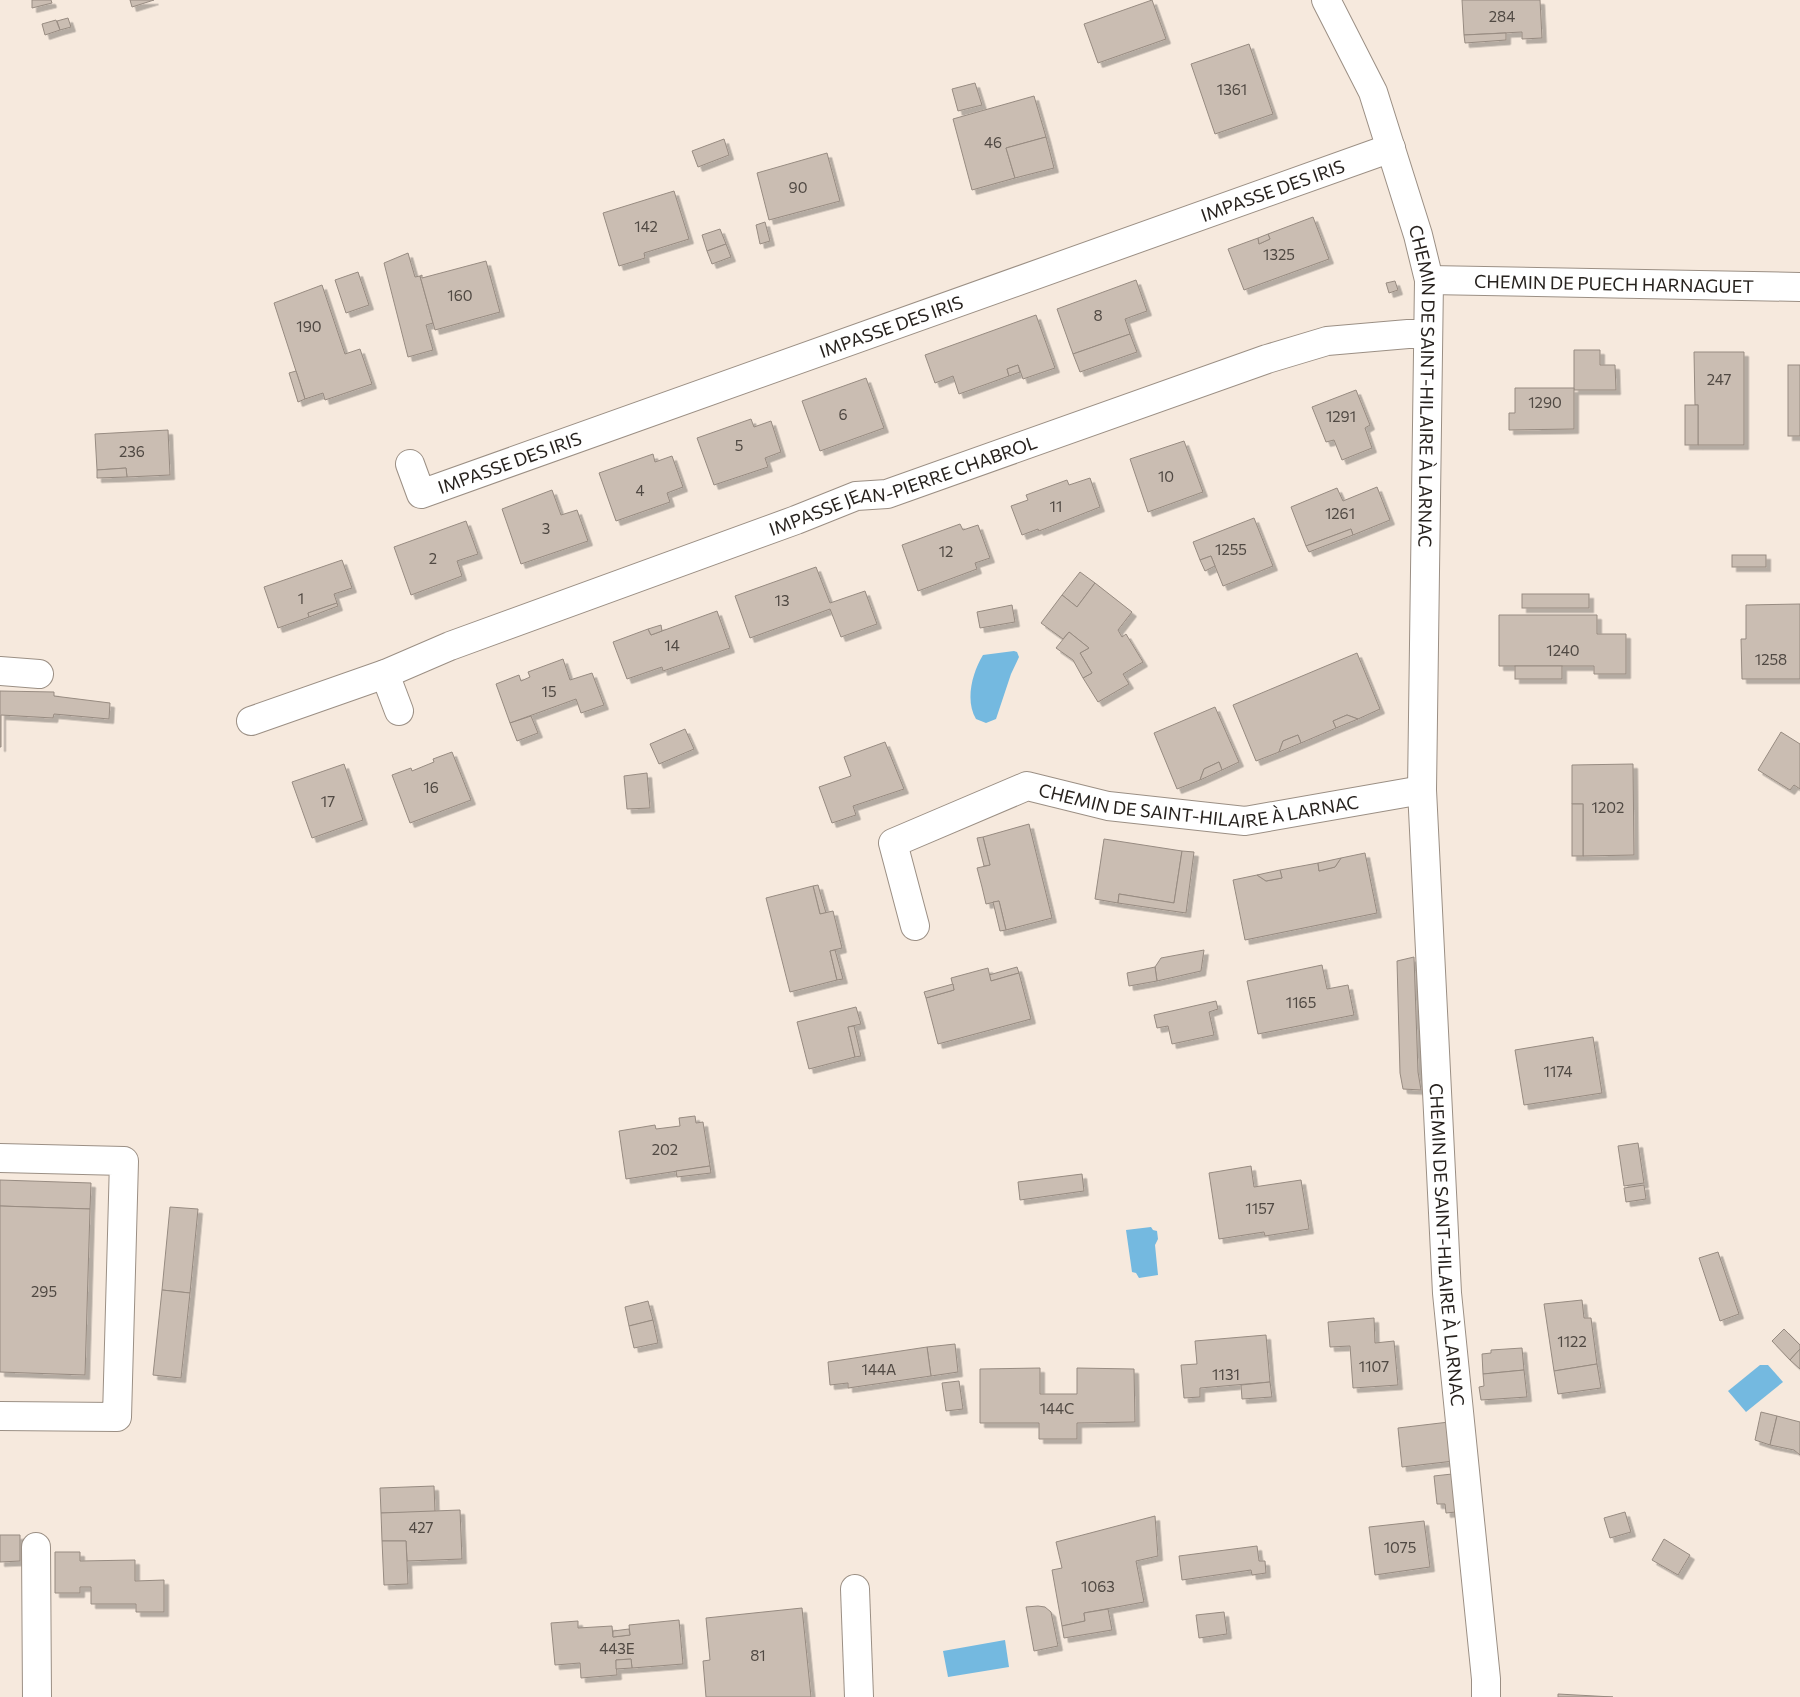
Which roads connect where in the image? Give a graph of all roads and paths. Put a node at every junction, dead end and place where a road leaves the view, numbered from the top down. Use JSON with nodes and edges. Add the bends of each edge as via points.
{"nodes":[{"id":1,"x":1326,"y":0,"type":"edge"},
{"id":2,"x":1391,"y":148,"type":"junction"},
{"id":3,"x":1429,"y":280,"type":"junction"},
{"id":4,"x":1800,"y":286,"type":"edge"},
{"id":5,"x":1428,"y":334,"type":"junction"},
{"id":6,"x":410,"y":464,"type":"dead end"},
{"id":7,"x":0,"y":672,"type":"edge"},
{"id":8,"x":40,"y":674,"type":"dead end"},
{"id":9,"x":385,"y":674,"type":"junction"},
{"id":10,"x":399,"y":712,"type":"dead end"},
{"id":11,"x":251,"y":721,"type":"dead end"},
{"id":12,"x":1422,"y":790,"type":"junction"},
{"id":13,"x":915,"y":926,"type":"dead end"},
{"id":14,"x":0,"y":1158,"type":"edge"},
{"id":15,"x":0,"y":1416,"type":"edge"},
{"id":16,"x":36,"y":1547,"type":"dead end"},
{"id":17,"x":855,"y":1589,"type":"dead end"},
{"id":18,"x":37,"y":1697,"type":"edge"},
{"id":19,"x":859,"y":1697,"type":"edge"},
{"id":20,"x":1486,"y":1697,"type":"edge"}],
"edges":[{"from":1,"to":2,"type":"street","name":"CHEMIN DE SAINT-HILAIRE À LARNAC","via":[[1373,92]]},
{"from":2,"to":3,"type":"street","name":"CHEMIN DE SAINT-HILAIRE À LARNAC"},
{"from":2,"to":6,"type":"street","name":"IMPASSE DES IRIS","via":[[421,494]]},
{"from":3,"to":4,"type":"street","name":"CHEMIN DE PUECH HARNAGUET"},
{"from":3,"to":5,"type":"street","name":"CHEMIN DE SAINT-HILAIRE À LARNAC"},
{"from":5,"to":9,"type":"street","name":"IMPASSE JEAN-PIERRE CHABROL","via":[[1327,341],[1267,358],[887,494],[856,496],[459,643]]},
{"from":5,"to":12,"type":"street","name":"CHEMIN DE SAINT-HILAIRE À LARNAC"},
{"from":7,"to":8,"type":"street"},
{"from":9,"to":10,"type":"street"},
{"from":9,"to":11,"type":"street","name":"IMPASSE JEAN-PIERRE CHABROL"},
{"from":12,"to":13,"type":"street","name":"CHEMIN DE SAINT-HILAIRE À LARNAC","via":[[1246,821],[1108,806],[1027,786],[893,843]]},
{"from":12,"to":20,"type":"street","name":"CHEMIN DE SAINT-HILAIRE À LARNAC","via":[[1447,1293]]},
{"from":14,"to":15,"type":"street","via":[[124,1161],[117,1417]]},
{"from":16,"to":18,"type":"street"},
{"from":17,"to":19,"type":"street"}]}
